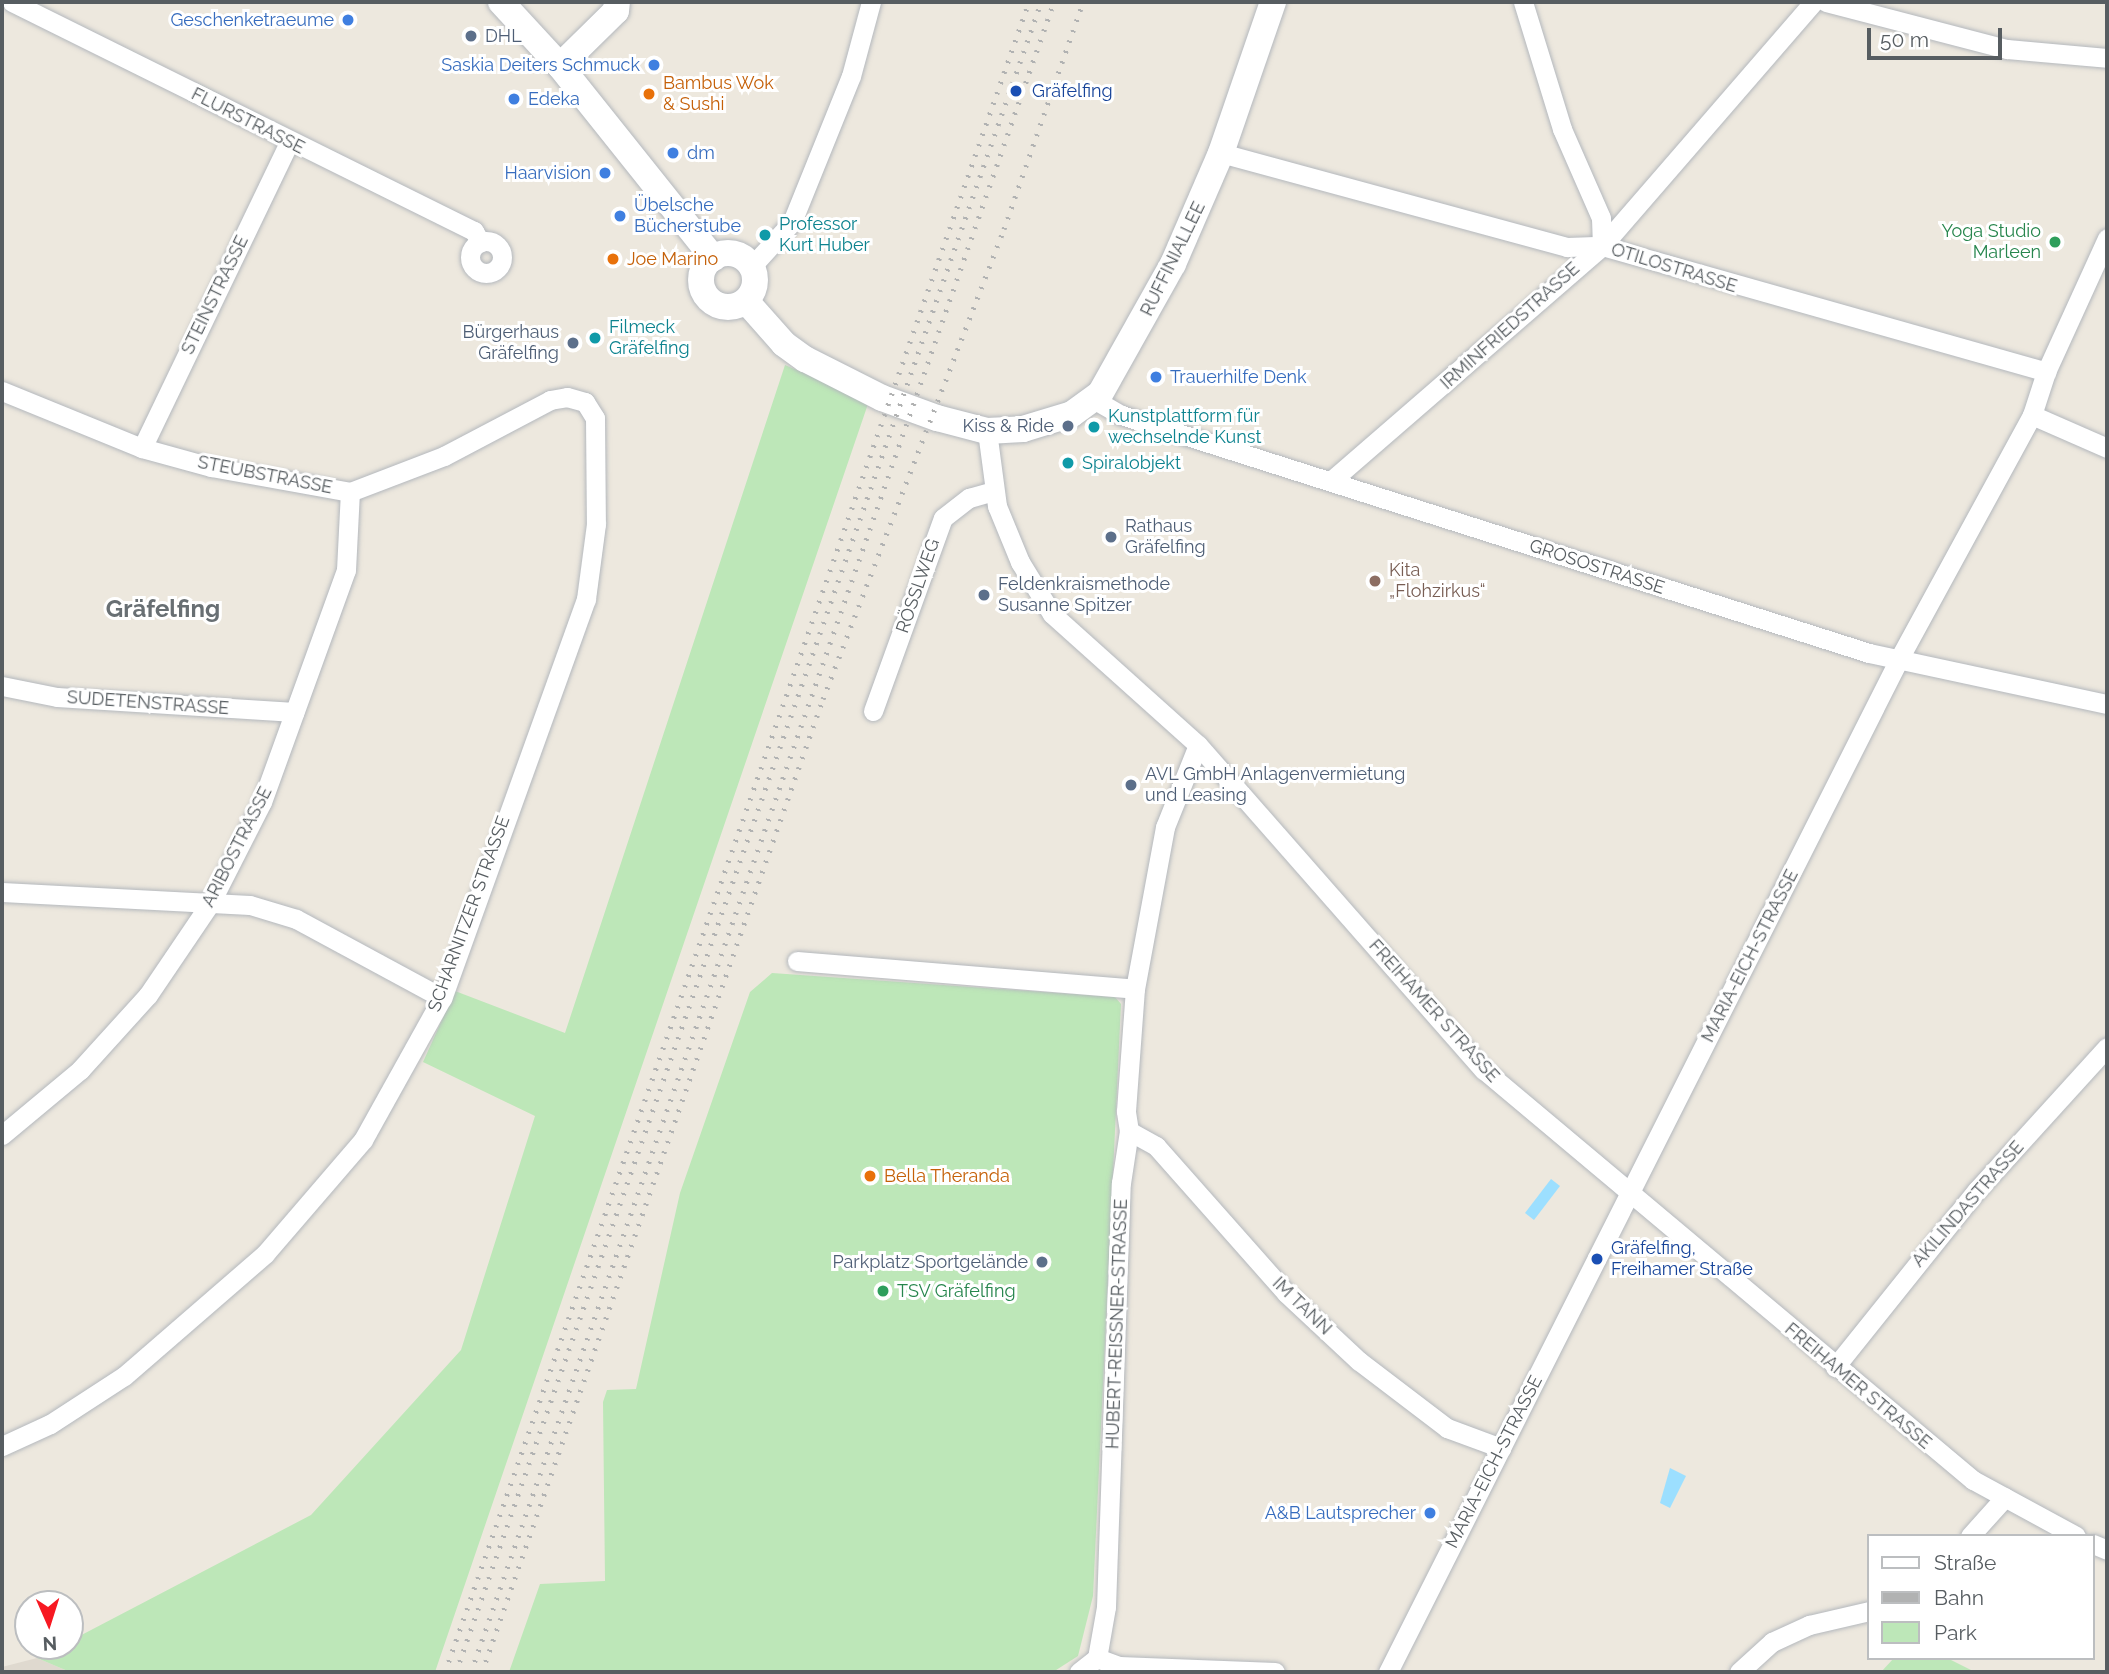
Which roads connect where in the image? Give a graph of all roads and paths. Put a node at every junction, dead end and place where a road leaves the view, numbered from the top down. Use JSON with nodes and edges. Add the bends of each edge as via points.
{"nodes":[{"id":1,"x":12,"y":2,"type":"edge"},
{"id":2,"x":501,"y":2,"type":"edge"},
{"id":3,"x":617,"y":2,"type":"edge"},
{"id":4,"x":871,"y":2,"type":"edge"},
{"id":5,"x":1273,"y":2,"type":"edge"},
{"id":6,"x":1523,"y":2,"type":"edge"},
{"id":7,"x":1813,"y":2,"type":"edge"},
{"id":8,"x":1826,"y":2,"type":"edge"},
{"id":9,"x":2107,"y":58,"type":"edge"},
{"id":10,"x":560,"y":66,"type":"junction"},
{"id":11,"x":289,"y":142,"type":"junction"},
{"id":12,"x":1221,"y":153,"type":"junction"},
{"id":13,"x":2107,"y":238,"type":"edge"},
{"id":14,"x":480,"y":242,"type":"dead end"},
{"id":15,"x":1602,"y":246,"type":"junction"},
{"id":16,"x":713,"y":258,"type":"junction"},
{"id":17,"x":752,"y":266,"type":"junction"},
{"id":18,"x":746,"y":301,"type":"junction"},
{"id":19,"x":2046,"y":372,"type":"junction"},
{"id":20,"x":2,"y":391,"type":"edge"},
{"id":21,"x":1096,"y":400,"type":"junction"},
{"id":22,"x":2032,"y":415,"type":"junction"},
{"id":23,"x":595,"y":418,"type":"joint"},
{"id":24,"x":987,"y":431,"type":"junction"},
{"id":25,"x":142,"y":447,"type":"junction"},
{"id":26,"x":2107,"y":448,"type":"edge"},
{"id":27,"x":1332,"y":480,"type":"junction"},
{"id":28,"x":994,"y":491,"type":"junction"},
{"id":29,"x":350,"y":492,"type":"junction"},
{"id":30,"x":1900,"y":657,"type":"junction"},
{"id":31,"x":2,"y":686,"type":"edge"},
{"id":32,"x":2107,"y":704,"type":"edge"},
{"id":33,"x":873,"y":711,"type":"dead end"},
{"id":34,"x":295,"y":712,"type":"junction"},
{"id":35,"x":1198,"y":745,"type":"junction"},
{"id":36,"x":2,"y":892,"type":"edge"},
{"id":37,"x":211,"y":902,"type":"junction"},
{"id":38,"x":797,"y":961,"type":"dead end"},
{"id":39,"x":1135,"y":989,"type":"junction"},
{"id":40,"x":442,"y":998,"type":"junction"},
{"id":41,"x":2107,"y":1047,"type":"edge"},
{"id":42,"x":3,"y":1131,"type":"edge"},
{"id":43,"x":1129,"y":1131,"type":"junction"},
{"id":44,"x":1629,"y":1194,"type":"junction"},
{"id":45,"x":1835,"y":1367,"type":"junction"},
{"id":46,"x":2,"y":1446,"type":"edge"},
{"id":47,"x":1501,"y":1448,"type":"junction"},
{"id":48,"x":2005,"y":1497,"type":"junction"},
{"id":49,"x":1972,"y":1534,"type":"edge"},
{"id":50,"x":2072,"y":1534,"type":"edge"},
{"id":51,"x":1868,"y":1611,"type":"edge"},
{"id":52,"x":1097,"y":1658,"type":"junction"},
{"id":53,"x":1079,"y":1672,"type":"edge"},
{"id":54,"x":1275,"y":1672,"type":"edge"},
{"id":55,"x":1388,"y":1672,"type":"edge"},
{"id":56,"x":1739,"y":1672,"type":"edge"}],
"edges":[{"from":1,"to":11,"type":"street","name":"FLURSTRASSE"},
{"from":2,"to":10,"type":"street"},
{"from":3,"to":10,"type":"street","via":[[615,11]]},
{"from":4,"to":17,"type":"street","via":[[850,76],[792,222]]},
{"from":5,"to":12,"type":"street","name":"RUFFINIALLEE"},
{"from":6,"to":15,"type":"street","via":[[1562,130],[1601,218]]},
{"from":7,"to":15,"type":"street","name":"IRMINFRIEDSTRASSE"},
{"from":8,"to":9,"type":"street","via":[[2007,49]]},
{"from":10,"to":16,"type":"street"},
{"from":11,"to":14,"type":"street","name":"FLURSTRASSE","via":[[474,230]]},
{"from":11,"to":25,"type":"street","name":"STEINSTRASSE"},
{"from":12,"to":15,"type":"street","name":"OTILOSTRASSE","via":[[1567,247]]},
{"from":12,"to":21,"type":"street","name":"RUFFINIALLEE","via":[[1156,300]]},
{"from":13,"to":19,"type":"street","name":"MARIA-EICH-STRASSE"},
{"from":15,"to":19,"type":"street","name":"OTILOSTRASSE"},
{"from":15,"to":27,"type":"street","name":"IRMINFRIEDSTRASSE"},
{"from":16,"to":17,"type":"street","via":[[730,253]]},
{"from":16,"to":18,"type":"street","via":[[702,276],[707,297],[721,307]]},
{"from":17,"to":18,"type":"street","via":[[755,285]]},
{"from":18,"to":24,"type":"street","via":[[784,344],[805,359],[882,398]]},
{"from":19,"to":22,"type":"street","name":"MARIA-EICH-STRASSE"},
{"from":20,"to":25,"type":"street","name":"STEUBSTRASSE"},
{"from":21,"to":24,"type":"street","via":[[1056,422]]},
{"from":21,"to":27,"type":"street","name":"GROSOSTRASSE","via":[[1121,415]]},
{"from":22,"to":26,"type":"street"},
{"from":22,"to":30,"type":"street","name":"MARIA-EICH-STRASSE"},
{"from":23,"to":29,"type":"street","name":"STEUBSTRASSE","via":[[584,402],[567,397],[550,400],[444,456]]},
{"from":23,"to":40,"type":"street","name":"SCHARNITZER STRASSE","via":[[596,524],[586,599]]},
{"from":24,"to":28,"type":"street","name":"FREIHAMER STRASSE"},
{"from":25,"to":29,"type":"street","name":"STEUBSTRASSE","via":[[211,467]]},
{"from":27,"to":30,"type":"street","name":"GROSOSTRASSE","via":[[1869,653]]},
{"from":28,"to":33,"type":"street","name":"RÖSSLWEG","via":[[968,498],[943,518]]},
{"from":28,"to":35,"type":"street","name":"FREIHAMER STRASSE","via":[[1020,562],[1052,614]]},
{"from":29,"to":34,"type":"street","name":"ARIBOSTRASSE","via":[[346,570]]},
{"from":30,"to":32,"type":"street","name":"GROSOSTRASSE"},
{"from":30,"to":44,"type":"street","name":"MARIA-EICH-STRASSE"},
{"from":31,"to":34,"type":"street","name":"SUDETENSTRASSE","via":[[57,696]]},
{"from":34,"to":37,"type":"street","name":"ARIBOSTRASSE","via":[[262,802]]},
{"from":35,"to":39,"type":"street","name":"HUBERT-REISSNER-STRASSE","via":[[1165,828]]},
{"from":35,"to":44,"type":"street","name":"FREIHAMER STRASSE","via":[[1485,1070]]},
{"from":36,"to":37,"type":"street"},
{"from":37,"to":40,"type":"street","via":[[250,905],[296,919]]},
{"from":37,"to":42,"type":"street","name":"ARIBOSTRASSE","via":[[140,1004],[80,1070]]},
{"from":38,"to":39,"type":"street"},
{"from":39,"to":43,"type":"street","name":"HUBERT-REISSNER-STRASSE","via":[[1126,1111]]},
{"from":40,"to":46,"type":"street","name":"SCHARNITZER STRASSE","via":[[363,1140],[265,1254],[124,1376],[50,1424]]},
{"from":41,"to":45,"type":"street","name":"AKILINDASTRASSE","via":[[1977,1190]]},
{"from":43,"to":47,"type":"street","name":"IM TANN","via":[[1156,1146],[1286,1293],[1359,1361],[1447,1427]]},
{"from":43,"to":52,"type":"street","name":"HUBERT-REISSNER-STRASSE","via":[[1121,1184],[1106,1607]]},
{"from":44,"to":45,"type":"street","name":"FREIHAMER STRASSE"},
{"from":44,"to":47,"type":"street","name":"MARIA-EICH-STRASSE"},
{"from":45,"to":48,"type":"street","name":"FREIHAMER STRASSE","via":[[1973,1480]]},
{"from":47,"to":55,"type":"street","name":"MARIA-EICH-STRASSE"},
{"from":48,"to":49,"type":"street"},
{"from":48,"to":50,"type":"street","name":"FREIHAMER STRASSE"},
{"from":51,"to":56,"type":"street","via":[[1809,1625],[1772,1642]]},
{"from":52,"to":53,"type":"street"},
{"from":52,"to":54,"type":"street","via":[[1119,1666]]}]}
